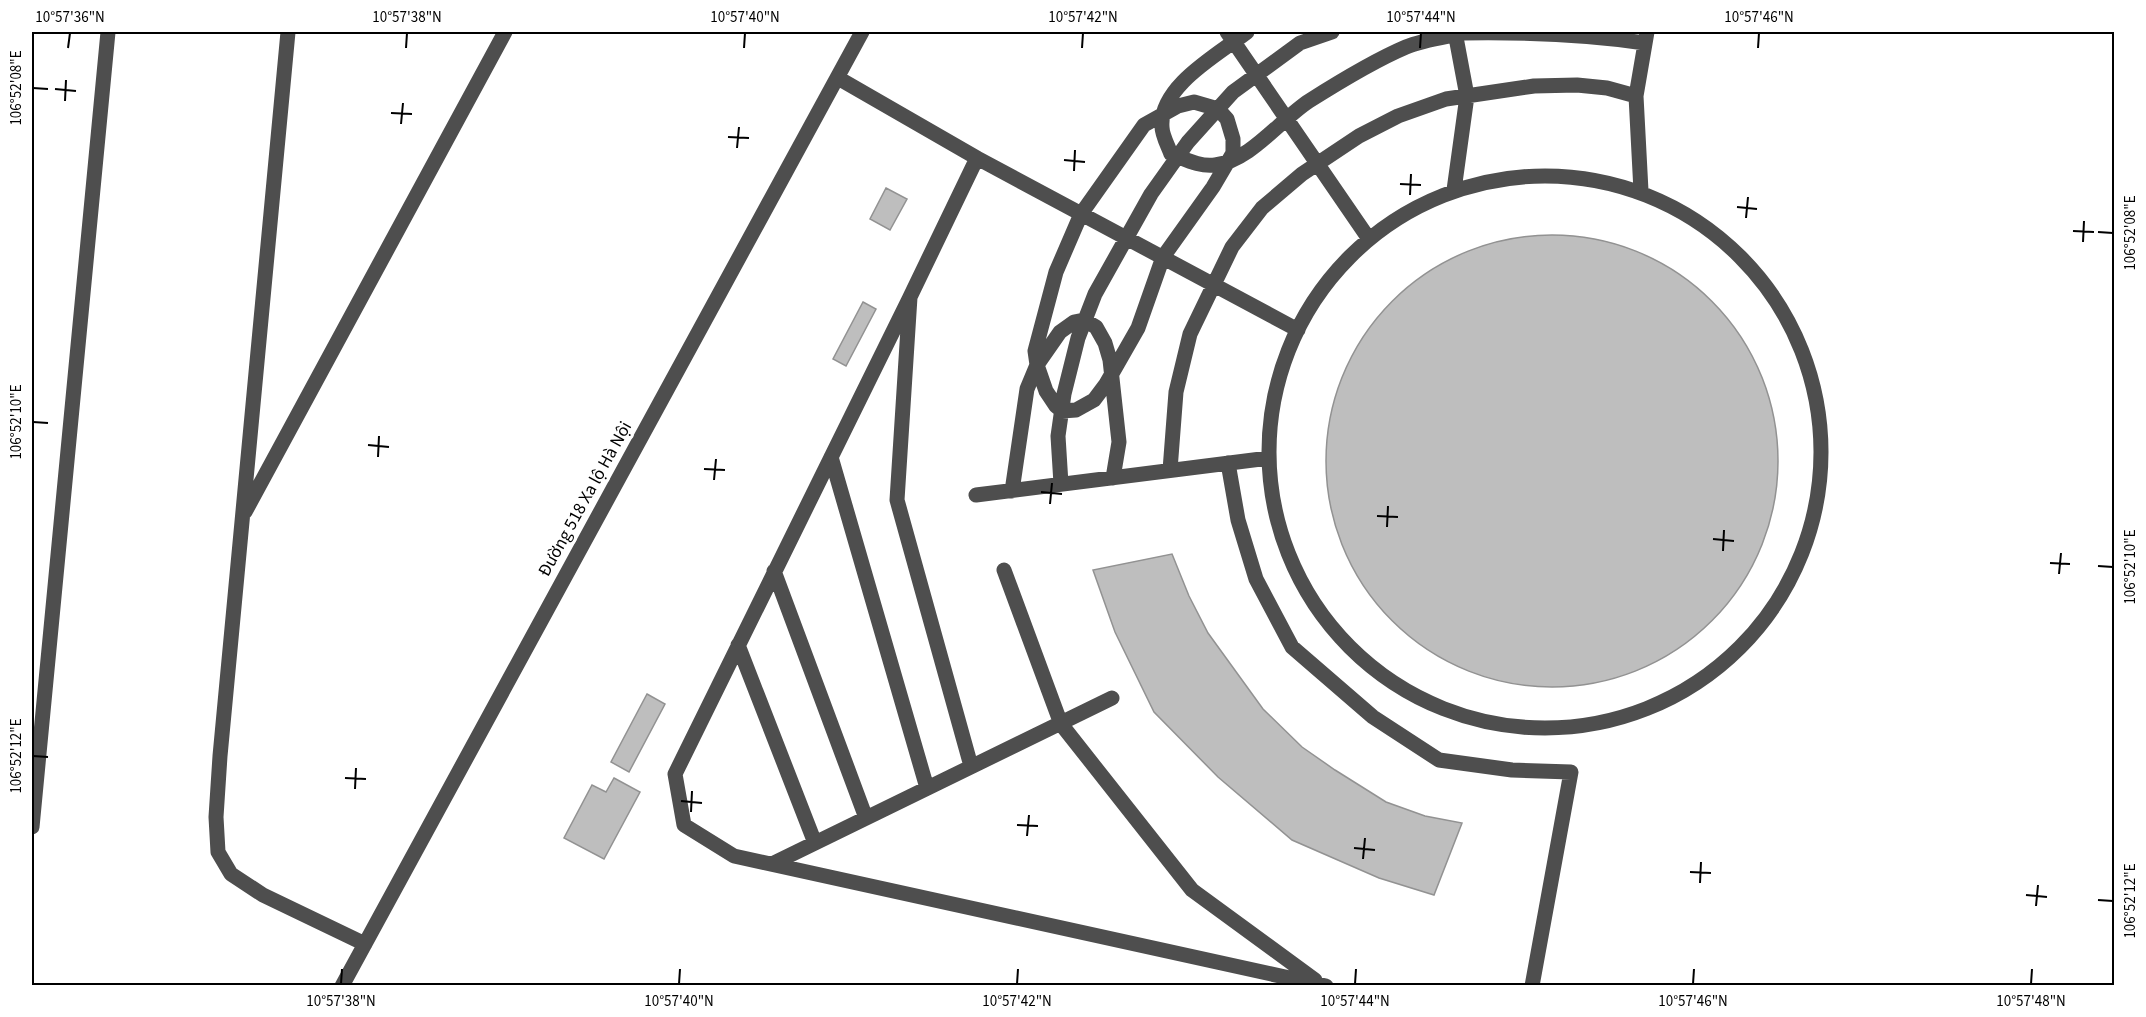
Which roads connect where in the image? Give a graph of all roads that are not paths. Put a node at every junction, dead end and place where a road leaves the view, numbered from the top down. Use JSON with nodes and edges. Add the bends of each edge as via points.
{"nodes":[{"id":1,"x":108,"y":32,"type":"edge"},
{"id":2,"x":288,"y":32,"type":"edge"},
{"id":3,"x":505,"y":32,"type":"edge"},
{"id":4,"x":862,"y":32,"type":"edge"},
{"id":5,"x":1247,"y":32,"type":"edge"},
{"id":6,"x":1332,"y":32,"type":"edge"},
{"id":7,"x":1455,"y":33,"type":"edge"},
{"id":8,"x":1231,"y":37,"type":"edge"},
{"id":9,"x":1646,"y":37,"type":"edge"},
{"id":10,"x":1257,"y":74,"type":"junction"},
{"id":11,"x":838,"y":78,"type":"junction"},
{"id":12,"x":1467,"y":96,"type":"junction"},
{"id":13,"x":1636,"y":96,"type":"junction"},
{"id":14,"x":1218,"y":109,"type":"junction"},
{"id":15,"x":1164,"y":113,"type":"junction"},
{"id":16,"x":1287,"y":119,"type":"junction"},
{"id":17,"x":1178,"y":157,"type":"junction"},
{"id":18,"x":977,"y":158,"type":"junction"},
{"id":19,"x":1227,"y":161,"type":"junction"},
{"id":20,"x":1318,"y":164,"type":"junction"},
{"id":21,"x":1454,"y":190,"type":"junction"},
{"id":22,"x":1641,"y":191,"type":"junction"},
{"id":23,"x":1081,"y":214,"type":"junction"},
{"id":24,"x":1127,"y":238,"type":"junction"},
{"id":25,"x":1369,"y":238,"type":"junction"},
{"id":26,"x":1163,"y":257,"type":"junction"},
{"id":27,"x":1214,"y":284,"type":"junction"},
{"id":28,"x":910,"y":297,"type":"junction"},
{"id":29,"x":1084,"y":320,"type":"junction"},
{"id":30,"x":1298,"y":330,"type":"junction"},
{"id":31,"x":1037,"y":365,"type":"junction"},
{"id":32,"x":1111,"y":374,"type":"junction"},
{"id":33,"x":1062,"y":411,"type":"junction"},
{"id":34,"x":831,"y":457,"type":"junction"},
{"id":35,"x":1269,"y":458,"type":"junction"},
{"id":36,"x":1228,"y":463,"type":"junction"},
{"id":37,"x":1170,"y":471,"type":"junction"},
{"id":38,"x":1113,"y":478,"type":"junction"},
{"id":39,"x":1061,"y":484,"type":"junction"},
{"id":40,"x":1012,"y":491,"type":"junction"},
{"id":41,"x":976,"y":495,"type":"dead end"},
{"id":42,"x":241,"y":519,"type":"junction"},
{"id":43,"x":1004,"y":570,"type":"dead end"},
{"id":44,"x":774,"y":571,"type":"junction"},
{"id":45,"x":738,"y":645,"type":"junction"},
{"id":46,"x":1112,"y":698,"type":"dead end"},
{"id":47,"x":1061,"y":724,"type":"junction"},
{"id":48,"x":971,"y":766,"type":"junction"},
{"id":49,"x":927,"y":788,"type":"junction"},
{"id":50,"x":866,"y":818,"type":"junction"},
{"id":51,"x":32,"y":827,"type":"edge"},
{"id":52,"x":815,"y":843,"type":"junction"},
{"id":53,"x":772,"y":864,"type":"junction"},
{"id":54,"x":365,"y":944,"type":"junction"},
{"id":55,"x":1323,"y":985,"type":"edge"},
{"id":56,"x":342,"y":986,"type":"edge"},
{"id":57,"x":1532,"y":986,"type":"edge"}],
"edges":[{"from":1,"to":51,"type":"street"},
{"from":2,"to":42,"type":"street"},
{"from":3,"to":42,"type":"street"},
{"from":4,"to":11,"type":"street","name":"Đường 518 Xa lộ Hà Nội"},
{"from":5,"to":8,"type":"street"},
{"from":6,"to":10,"type":"street","via":[[1300,43]]},
{"from":7,"to":9,"type":"street"},
{"from":7,"to":12,"type":"street"},
{"from":7,"to":16,"type":"street","via":[[1407,46],[1308,102]]},
{"from":8,"to":10,"type":"street"},
{"from":8,"to":15,"type":"street","via":[[1186,77]]},
{"from":9,"to":13,"type":"street"},
{"from":10,"to":14,"type":"street"},
{"from":10,"to":16,"type":"street"},
{"from":11,"to":18,"type":"street"},
{"from":11,"to":54,"type":"street","name":"Đường 518 Xa lộ Hà Nội"},
{"from":12,"to":13,"type":"street","via":[[1534,86],[1578,85]]},
{"from":12,"to":20,"type":"street","via":[[1398,116]]},
{"from":12,"to":21,"type":"street"},
{"from":13,"to":22,"type":"street"},
{"from":14,"to":15,"type":"street","via":[[1194,102]]},
{"from":14,"to":17,"type":"street"},
{"from":14,"to":19,"type":"street","via":[[1227,119],[1233,140],[1233,153]]},
{"from":15,"to":17,"type":"street","via":[[1162,127],[1171,154]]},
{"from":15,"to":23,"type":"street","via":[[1144,125]]},
{"from":16,"to":19,"type":"street","via":[[1240,157]]},
{"from":16,"to":20,"type":"street"},
{"from":17,"to":19,"type":"street","via":[[1195,164]]},
{"from":17,"to":24,"type":"street","via":[[1151,194]]},
{"from":18,"to":23,"type":"street"},
{"from":18,"to":28,"type":"street"},
{"from":19,"to":26,"type":"street"},
{"from":20,"to":25,"type":"street"},
{"from":20,"to":27,"type":"street","via":[[1262,208],[1232,247]]},
{"from":21,"to":22,"type":"street","via":[[1516,176],[1580,176]]},
{"from":21,"to":25,"type":"street","via":[[1410,211]]},
{"from":22,"to":35,"type":"street","via":[[1716,234],[1774,296],[1811,374],[1822,460],[1807,544],[1767,620],[1706,680],[1629,718],[1545,732],[1460,718],[1384,679],[1323,619],[1283,543]]},
{"from":23,"to":24,"type":"street"},
{"from":23,"to":31,"type":"street","via":[[1056,272],[1035,351]]},
{"from":24,"to":26,"type":"street"},
{"from":24,"to":29,"type":"street"},
{"from":25,"to":30,"type":"street","via":[[1329,280]]},
{"from":26,"to":27,"type":"street"},
{"from":26,"to":32,"type":"street","via":[[1138,328]]},
{"from":27,"to":30,"type":"street"},
{"from":27,"to":37,"type":"street","via":[[1190,334],[1176,392]]},
{"from":28,"to":34,"type":"street"},
{"from":28,"to":48,"type":"street","via":[[897,500]]},
{"from":29,"to":31,"type":"street","via":[[1060,332]]},
{"from":29,"to":32,"type":"street","via":[[1096,327],[1105,343]]},
{"from":29,"to":33,"type":"street"},
{"from":30,"to":35,"type":"street","via":[[1281,371],[1272,413]]},
{"from":31,"to":33,"type":"street","via":[[1046,392]]},
{"from":31,"to":40,"type":"street","via":[[1027,389]]},
{"from":32,"to":33,"type":"street","via":[[1094,400],[1076,410]]},
{"from":32,"to":38,"type":"street","via":[[1119,442]]},
{"from":33,"to":39,"type":"street","via":[[1058,436]]},
{"from":34,"to":44,"type":"street"},
{"from":34,"to":49,"type":"street"},
{"from":35,"to":36,"type":"street"},
{"from":36,"to":37,"type":"street"},
{"from":36,"to":57,"type":"street","via":[[1238,520],[1256,579],[1292,647],[1373,717],[1439,760],[1512,770],[1571,772]]},
{"from":37,"to":38,"type":"street"},
{"from":38,"to":39,"type":"street"},
{"from":39,"to":40,"type":"street"},
{"from":40,"to":41,"type":"street"},
{"from":42,"to":54,"type":"street","via":[[218,787],[218,852],[231,874],[264,895]]},
{"from":43,"to":47,"type":"street"},
{"from":44,"to":45,"type":"street"},
{"from":44,"to":50,"type":"street"},
{"from":45,"to":52,"type":"street"},
{"from":45,"to":53,"type":"street","via":[[675,774],[684,825],[734,856]]},
{"from":46,"to":47,"type":"street"},
{"from":47,"to":48,"type":"street"},
{"from":47,"to":55,"type":"street","via":[[1192,890]]},
{"from":48,"to":49,"type":"street"},
{"from":49,"to":50,"type":"street"},
{"from":50,"to":52,"type":"street"},
{"from":52,"to":53,"type":"street"},
{"from":53,"to":55,"type":"street"},
{"from":54,"to":56,"type":"street","name":"Đường 518 Xa lộ Hà Nội"}]}
